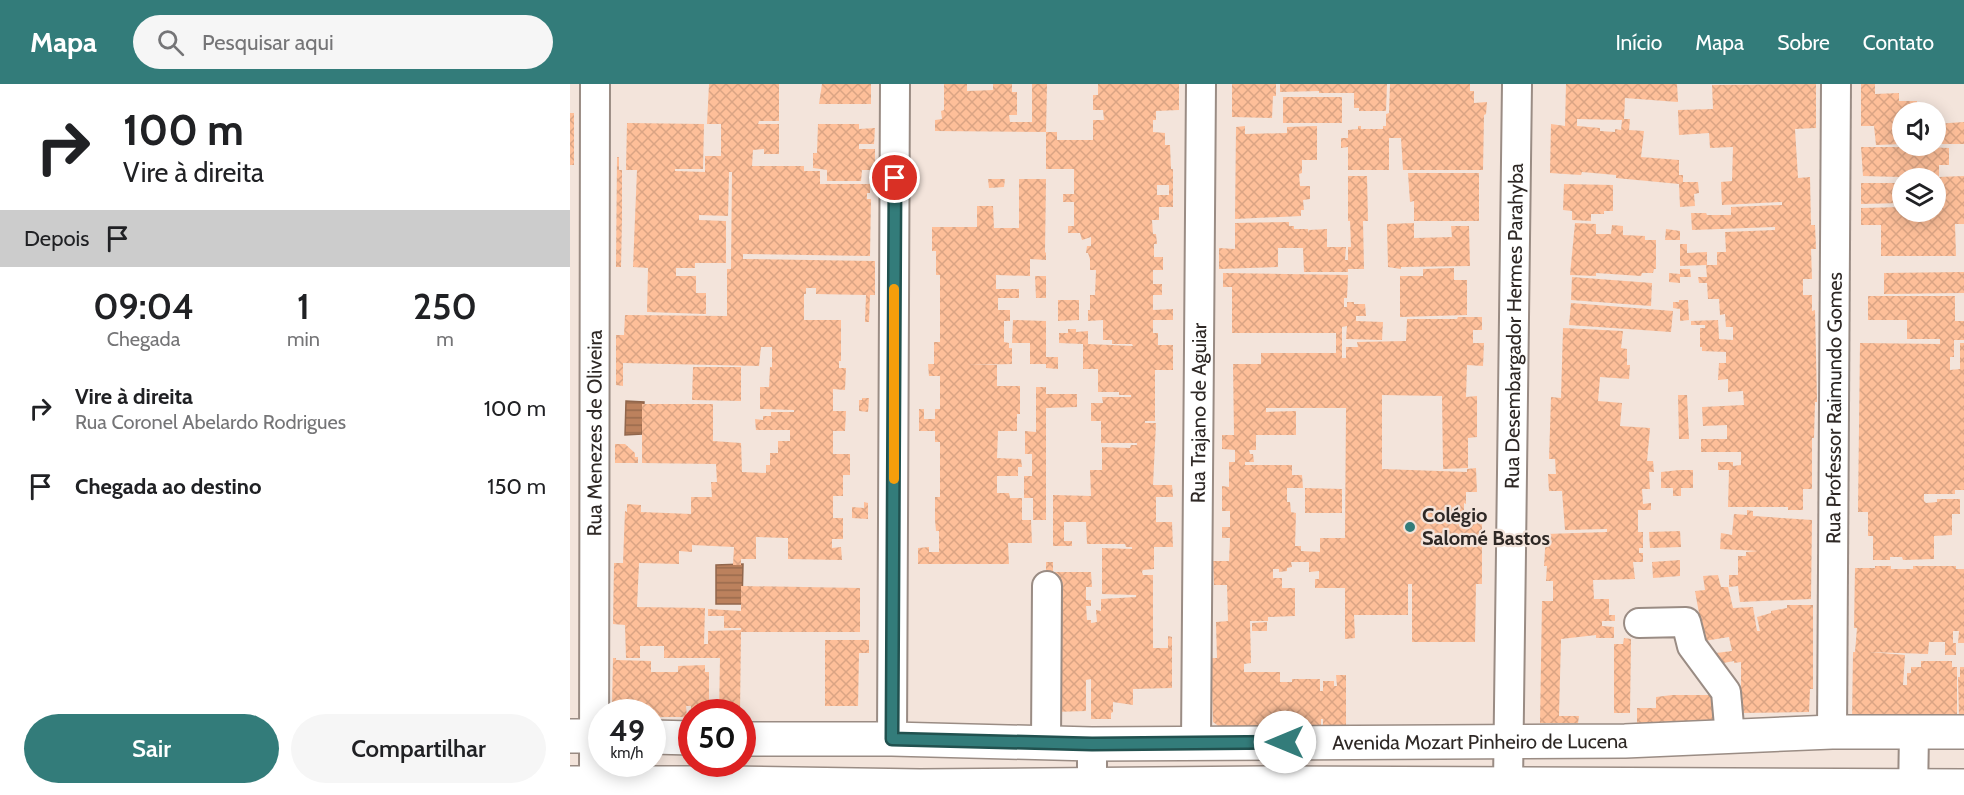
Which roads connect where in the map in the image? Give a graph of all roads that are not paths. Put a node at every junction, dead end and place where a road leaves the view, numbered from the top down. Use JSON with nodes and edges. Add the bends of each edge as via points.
{"nodes":[{"id":1,"x":594,"y":84,"type":"edge"},
{"id":2,"x":895,"y":84,"type":"edge"},
{"id":3,"x":1201,"y":84,"type":"edge"},
{"id":4,"x":1517,"y":84,"type":"edge"},
{"id":5,"x":1836,"y":84,"type":"edge"},
{"id":6,"x":582,"y":208,"type":"edge"},
{"id":7,"x":1047,"y":586,"type":"dead end"},
{"id":8,"x":1640,"y":623,"type":"dead end"},
{"id":9,"x":589,"y":699,"type":"edge"},
{"id":10,"x":1832,"y":732,"type":"junction"},
{"id":11,"x":1964,"y":732,"type":"edge"},
{"id":12,"x":1914,"y":733,"type":"junction"},
{"id":13,"x":1730,"y":736,"type":"junction"},
{"id":14,"x":756,"y":739,"type":"edge"},
{"id":15,"x":892,"y":739,"type":"junction"},
{"id":16,"x":1508,"y":741,"type":"junction"},
{"id":17,"x":1046,"y":742,"type":"junction"},
{"id":18,"x":588,"y":743,"type":"edge"},
{"id":19,"x":1196,"y":743,"type":"junction"},
{"id":20,"x":1092,"y":744,"type":"junction"},
{"id":21,"x":729,"y":780,"type":"edge"},
{"id":22,"x":582,"y":783,"type":"edge"},
{"id":23,"x":1508,"y":784,"type":"junction"},
{"id":24,"x":1964,"y":786,"type":"edge"},
{"id":25,"x":1266,"y":789,"type":"edge"},
{"id":26,"x":920,"y":790,"type":"edge"},
{"id":27,"x":1092,"y":790,"type":"edge"},
{"id":28,"x":1913,"y":790,"type":"edge"}],
"edges":[{"from":1,"to":6,"type":"street","name":"Rua Menezes de Oliveira"},
{"from":2,"to":15,"type":"street"},
{"from":3,"to":19,"type":"street","name":"Rua Trajano de Aguiar"},
{"from":4,"to":16,"type":"street","name":"Rua Desembargador Hermes Parahyba"},
{"from":5,"to":10,"type":"street","name":"Rua Professor Raimundo Gomes"},
{"from":6,"to":9,"type":"street","name":"Rua Menezes de Oliveira"},
{"from":7,"to":17,"type":"street"},
{"from":8,"to":13,"type":"street","via":[[1686,622],[1692,646],[1726,692]]},
{"from":10,"to":12,"type":"main road","name":"Avenida Mozart Pinheiro de Lucena"},
{"from":10,"to":13,"type":"main road","name":"Avenida Mozart Pinheiro de Lucena"},
{"from":11,"to":12,"type":"main road","name":"Avenida Mozart Pinheiro de Lucena"},
{"from":12,"to":28,"type":"street"},
{"from":13,"to":16,"type":"main road","name":"Avenida Mozart Pinheiro de Lucena"},
{"from":14,"to":15,"type":"main road","name":"Avenida Mozart Pinheiro de Lucena"},
{"from":15,"to":17,"type":"main road","name":"Avenida Mozart Pinheiro de Lucena"},
{"from":16,"to":19,"type":"main road","name":"Avenida Mozart Pinheiro de Lucena"},
{"from":16,"to":23,"type":"street","name":"Rua Desembargador Hermes Parahyba"},
{"from":17,"to":20,"type":"main road","name":"Avenida Mozart Pinheiro de Lucena"},
{"from":18,"to":22,"type":"street","name":"Rua Menezes de Oliveira"},
{"from":19,"to":20,"type":"main road","name":"Avenida Mozart Pinheiro de Lucena"},
{"from":20,"to":27,"type":"street"},
{"from":21,"to":22,"type":"main road"},
{"from":21,"to":26,"type":"main road"},
{"from":23,"to":25,"type":"main road"},
{"from":23,"to":28,"type":"main road"},
{"from":24,"to":28,"type":"main road"},
{"from":25,"to":27,"type":"main road"},
{"from":26,"to":27,"type":"main road"}]}
